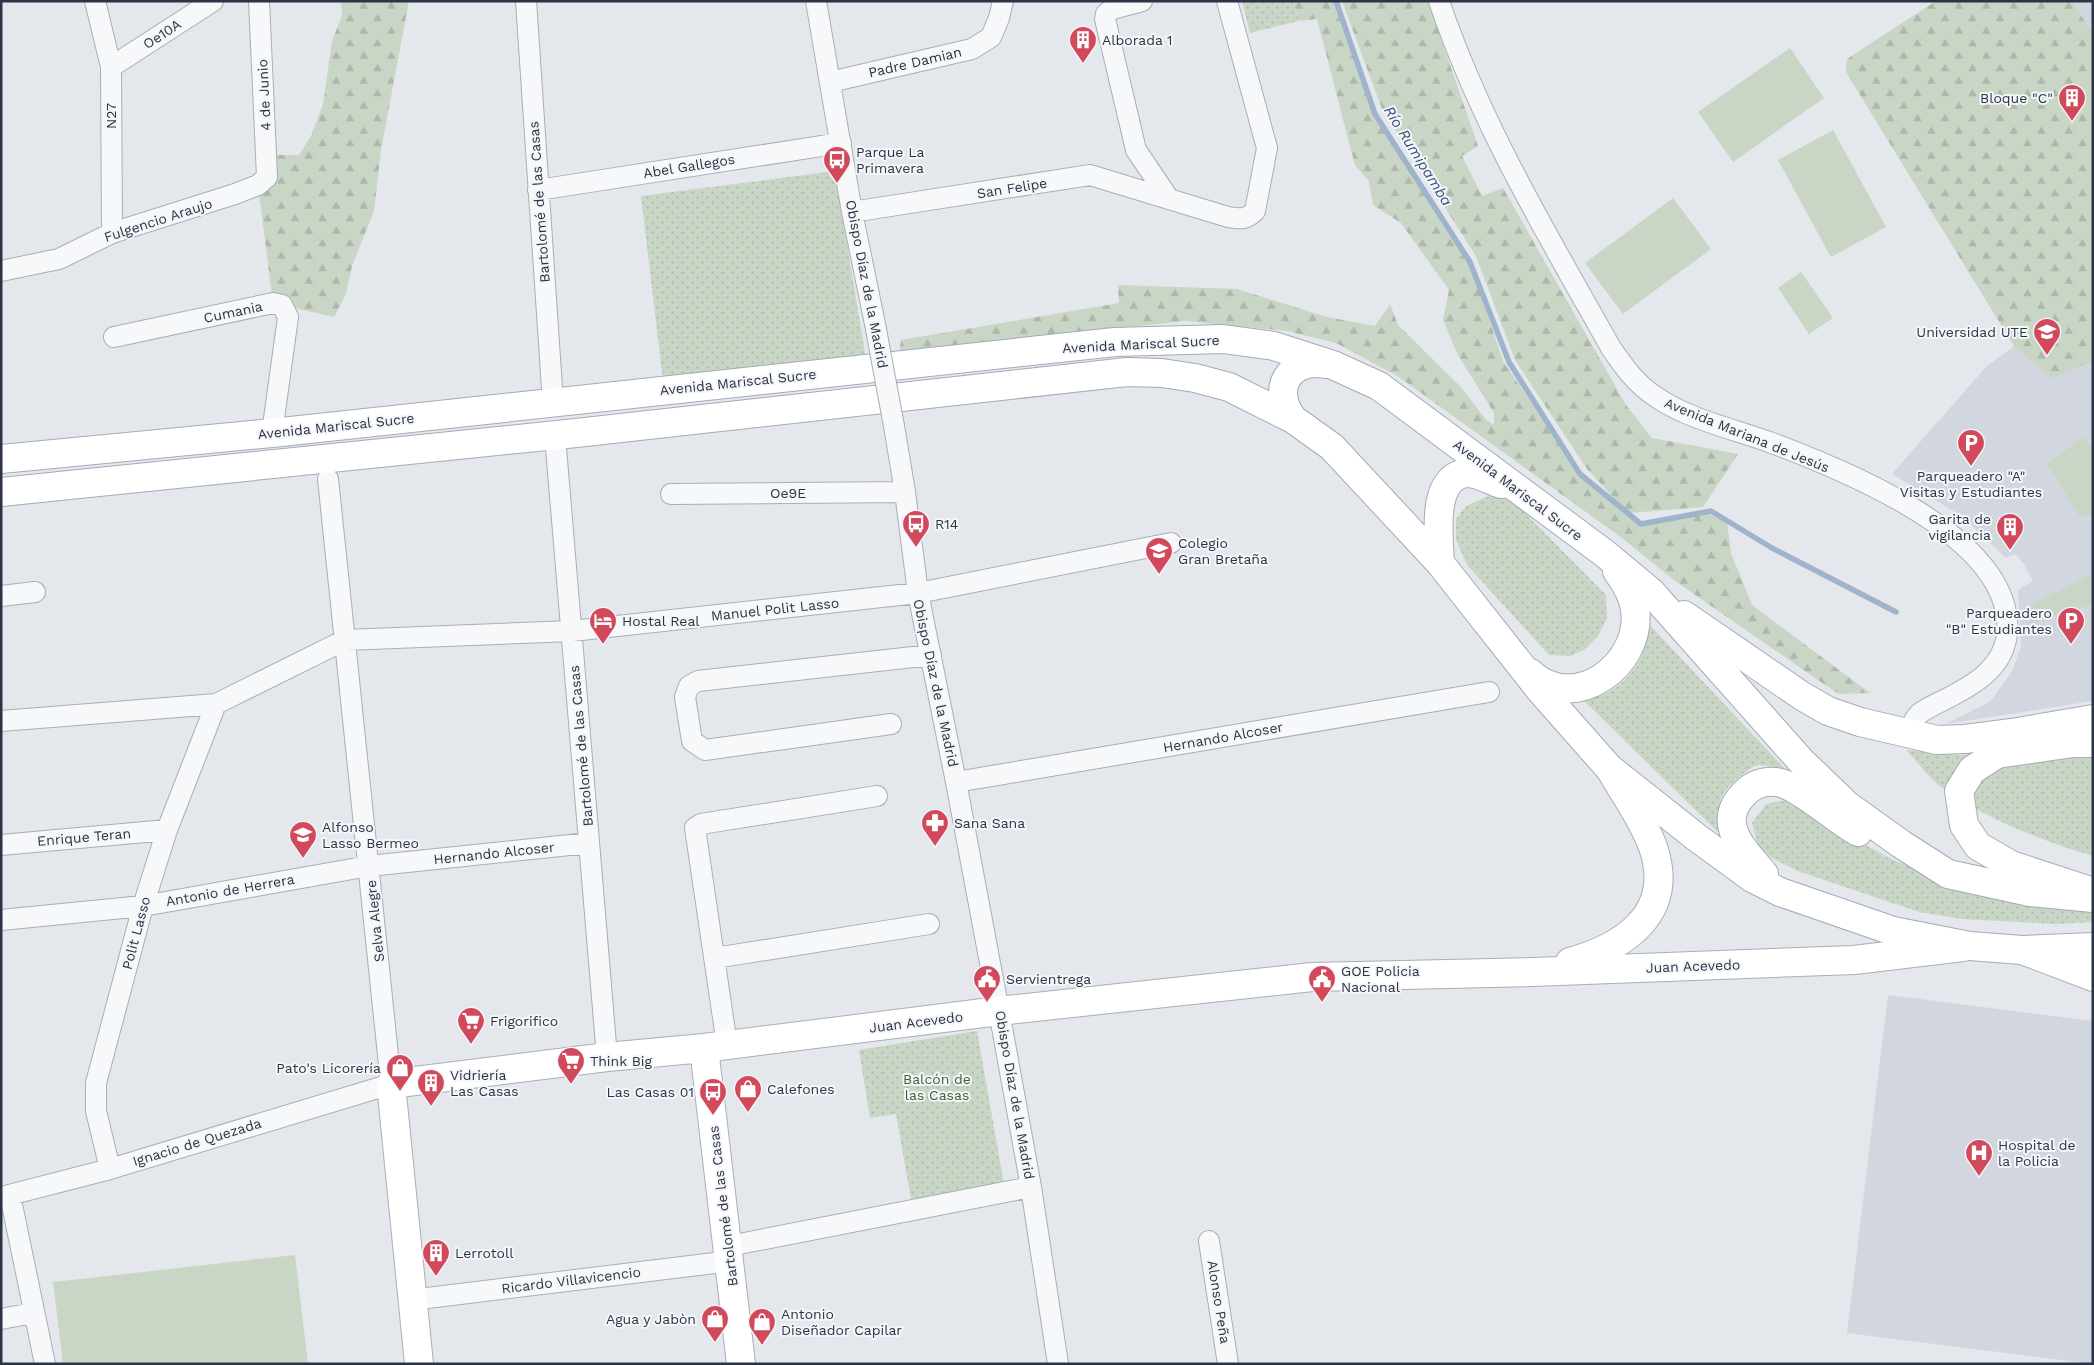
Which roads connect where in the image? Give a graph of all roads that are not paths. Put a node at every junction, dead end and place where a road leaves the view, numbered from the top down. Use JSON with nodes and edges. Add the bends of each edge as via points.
{"nodes":[{"id":1,"x":95,"y":1,"type":"edge"},
{"id":2,"x":213,"y":1,"type":"edge"},
{"id":3,"x":259,"y":1,"type":"edge"},
{"id":4,"x":526,"y":1,"type":"edge"},
{"id":5,"x":816,"y":1,"type":"edge"},
{"id":6,"x":1003,"y":1,"type":"edge"},
{"id":7,"x":1142,"y":1,"type":"edge"},
{"id":8,"x":1226,"y":1,"type":"edge"},
{"id":9,"x":1439,"y":1,"type":"edge"},
{"id":10,"x":111,"y":67,"type":"junction"},
{"id":11,"x":830,"y":82,"type":"junction"},
{"id":12,"x":841,"y":143,"type":"junction"},
{"id":13,"x":258,"y":185,"type":"joint"},
{"id":14,"x":538,"y":190,"type":"junction"},
{"id":15,"x":1169,"y":199,"type":"junction"},
{"id":16,"x":852,"y":212,"type":"junction"},
{"id":17,"x":112,"y":233,"type":"junction"},
{"id":18,"x":1,"y":271,"type":"edge"},
{"id":19,"x":114,"y":337,"type":"dead end"},
{"id":20,"x":1332,"y":365,"type":"junction"},
{"id":21,"x":553,"y":403,"type":"junction"},
{"id":22,"x":1293,"y":420,"type":"junction"},
{"id":23,"x":272,"y":433,"type":"junction"},
{"id":24,"x":555,"y":436,"type":"junction"},
{"id":25,"x":1,"y":458,"type":"edge"},
{"id":26,"x":328,"y":479,"type":"dead end"},
{"id":27,"x":1516,"y":489,"type":"junction"},
{"id":28,"x":1,"y":492,"type":"edge"},
{"id":29,"x":905,"y":492,"type":"junction"},
{"id":30,"x":671,"y":494,"type":"dead end"},
{"id":31,"x":1170,"y":543,"type":"dead end"},
{"id":32,"x":1604,"y":554,"type":"junction"},
{"id":33,"x":1440,"y":563,"type":"junction"},
{"id":34,"x":35,"y":592,"type":"dead end"},
{"id":35,"x":1651,"y":592,"type":"junction"},
{"id":36,"x":918,"y":593,"type":"junction"},
{"id":37,"x":1,"y":596,"type":"edge"},
{"id":38,"x":572,"y":631,"type":"junction"},
{"id":39,"x":345,"y":640,"type":"junction"},
{"id":40,"x":931,"y":655,"type":"junction"},
{"id":41,"x":1516,"y":660,"type":"junction"},
{"id":42,"x":1489,"y":692,"type":"dead end"},
{"id":43,"x":216,"y":704,"type":"junction"},
{"id":44,"x":2093,"y":719,"type":"edge"},
{"id":45,"x":1,"y":721,"type":"edge"},
{"id":46,"x":891,"y":724,"type":"dead end"},
{"id":47,"x":1908,"y":734,"type":"junction"},
{"id":48,"x":2093,"y":743,"type":"edge"},
{"id":49,"x":1609,"y":768,"type":"junction"},
{"id":50,"x":956,"y":782,"type":"junction"},
{"id":51,"x":877,"y":796,"type":"dead end"},
{"id":52,"x":167,"y":830,"type":"junction"},
{"id":53,"x":589,"y":844,"type":"junction"},
{"id":54,"x":1,"y":845,"type":"edge"},
{"id":55,"x":369,"y":866,"type":"junction"},
{"id":56,"x":1948,"y":874,"type":"junction"},
{"id":57,"x":1780,"y":892,"type":"junction"},
{"id":58,"x":2093,"y":892,"type":"edge"},
{"id":59,"x":2093,"y":898,"type":"edge"},
{"id":60,"x":143,"y":906,"type":"junction"},
{"id":61,"x":1,"y":920,"type":"edge"},
{"id":62,"x":929,"y":924,"type":"dead end"},
{"id":63,"x":1970,"y":946,"type":"junction"},
{"id":64,"x":2093,"y":947,"type":"edge"},
{"id":65,"x":2022,"y":950,"type":"junction"},
{"id":66,"x":715,"y":958,"type":"junction"},
{"id":67,"x":1854,"y":960,"type":"joint"},
{"id":68,"x":1532,"y":972,"type":"junction"},
{"id":69,"x":2093,"y":977,"type":"edge"},
{"id":70,"x":999,"y":1011,"type":"junction"},
{"id":71,"x":716,"y":1047,"type":"junction"},
{"id":72,"x":607,"y":1056,"type":"junction"},
{"id":73,"x":391,"y":1084,"type":"junction"},
{"id":74,"x":110,"y":1169,"type":"junction"},
{"id":75,"x":1031,"y":1186,"type":"junction"},
{"id":76,"x":6,"y":1196,"type":"edge"},
{"id":77,"x":1209,"y":1241,"type":"dead end"},
{"id":78,"x":730,"y":1254,"type":"junction"},
{"id":79,"x":411,"y":1300,"type":"junction"},
{"id":80,"x":33,"y":1313,"type":"junction"},
{"id":81,"x":1,"y":1318,"type":"edge"},
{"id":82,"x":45,"y":1364,"type":"edge"},
{"id":83,"x":419,"y":1364,"type":"edge"},
{"id":84,"x":741,"y":1364,"type":"edge"},
{"id":85,"x":1058,"y":1364,"type":"edge"},
{"id":86,"x":1228,"y":1364,"type":"edge"}],
"edges":[{"from":1,"to":10,"type":"street","name":"N27"},
{"from":2,"to":10,"type":"street","name":"Oe10A"},
{"from":3,"to":13,"type":"street","name":"4 de Junio","via":[[267,177]]},
{"from":4,"to":14,"type":"street","name":"Bartolomé de las Casas"},
{"from":5,"to":11,"type":"street","name":"Obispo Díaz de la Madrid"},
{"from":6,"to":11,"type":"street","name":"Padre Damian","via":[[991,37],[972,49]]},
{"from":7,"to":15,"type":"street","via":[[1112,9],[1105,19],[1136,150]]},
{"from":8,"to":15,"type":"street","name":"San Felipe","via":[[1267,148],[1255,211],[1243,220]]},
{"from":9,"to":47,"type":"street","name":"Avenida Mariana de Jesús","via":[[1454,45],[1499,146],[1611,348],[1631,377],[1681,411],[1774,444],[1883,491],[1962,543],[1990,576],[2000,594],[2005,614],[2007,634],[2001,654],[1986,675],[1919,714]]},
{"from":10,"to":17,"type":"street","name":"N27"},
{"from":11,"to":12,"type":"street","name":"Obispo Díaz de la Madrid"},
{"from":12,"to":14,"type":"street","name":"Abel Gallegos"},
{"from":12,"to":16,"type":"street","name":"Obispo Díaz de la Madrid"},
{"from":13,"to":17,"type":"street","name":"Fulgencio Araujo"},
{"from":14,"to":21,"type":"street","name":"Bartolomé de las Casas"},
{"from":15,"to":16,"type":"street","name":"San Felipe","via":[[1090,175]]},
{"from":16,"to":29,"type":"street","name":"Obispo Díaz de la Madrid","bridge":true},
{"from":17,"to":18,"type":"street","name":"Fulgencio Araujo","via":[[59,259]]},
{"from":19,"to":23,"type":"street","name":"Cumania","via":[[272,303],[282,305],[288,317]]},
{"from":20,"to":21,"type":"main road","name":"Avenida Mariscal Sucre","via":[[1274,346],[1223,339],[1115,342]]},
{"from":20,"to":22,"type":"main road","via":[[1305,363],[1288,377],[1282,398]]},
{"from":20,"to":27,"type":"main road","name":"Avenida Mariscal Sucre","via":[[1379,386]]},
{"from":21,"to":23,"type":"main road","name":"Avenida Mariscal Sucre"},
{"from":22,"to":24,"type":"main road","name":"Avenida Mariscal Sucre","via":[[1229,387],[1162,373],[1127,372]]},
{"from":22,"to":33,"type":"main road","name":"Avenida Mariscal Sucre","via":[[1332,448]]},
{"from":23,"to":25,"type":"main road","name":"Avenida Mariscal Sucre"},
{"from":24,"to":28,"type":"main road","name":"Avenida Mariscal Sucre"},
{"from":24,"to":38,"type":"street","name":"Bartolomé de las Casas"},
{"from":26,"to":39,"type":"street","name":"Selva Alegre"},
{"from":27,"to":32,"type":"main road","name":"Avenida Mariscal Sucre"},
{"from":27,"to":33,"type":"main road","via":[[1468,473],[1454,477],[1446,485],[1439,509]]},
{"from":29,"to":30,"type":"street","name":"Oe9E"},
{"from":29,"to":36,"type":"street","name":"Obispo Díaz de la Madrid"},
{"from":31,"to":36,"type":"street","name":"Manuel Polit Lasso"},
{"from":32,"to":35,"type":"main road","name":"Avenida Mariscal Sucre"},
{"from":32,"to":41,"type":"main road","via":[[1629,587],[1635,608],[1635,630],[1628,652],[1614,669],[1596,681],[1553,687],[1535,678]]},
{"from":33,"to":41,"type":"main road","name":"Avenida Mariscal Sucre"},
{"from":34,"to":37,"type":"street"},
{"from":35,"to":47,"type":"main road","via":[[1828,711]]},
{"from":35,"to":56,"type":"main road","name":"Avenida Mariscal Sucre","via":[[1751,707],[1828,787],[1856,812]]},
{"from":36,"to":38,"type":"street","name":"Manuel Polit Lasso"},
{"from":36,"to":40,"type":"street","name":"Obispo Díaz de la Madrid"},
{"from":38,"to":39,"type":"street","name":"Manuel Polit Lasso"},
{"from":38,"to":53,"type":"street","name":"Bartolomé de las Casas"},
{"from":39,"to":43,"type":"street"},
{"from":39,"to":55,"type":"street","name":"Selva Alegre"},
{"from":40,"to":46,"type":"street","via":[[698,681],[689,686],[685,696],[692,741],[705,750]]},
{"from":40,"to":50,"type":"street","name":"Obispo Díaz de la Madrid"},
{"from":41,"to":49,"type":"main road","name":"Avenida Mariscal Sucre"},
{"from":42,"to":50,"type":"street","name":"Hernando Alcoser"},
{"from":43,"to":45,"type":"street"},
{"from":43,"to":52,"type":"street","name":"Polit Lasso"},
{"from":44,"to":47,"type":"main road","via":[[1965,740],[1937,740]]},
{"from":48,"to":58,"type":"main road","via":[[1997,754],[1972,770],[1959,791],[1964,825],[1978,846],[2011,865]]},
{"from":49,"to":57,"type":"main road","name":"Avenida Mariscal Sucre","via":[[1726,860]]},
{"from":49,"to":68,"type":"main road","name":"Juan Acevedo","via":[[1654,850],[1658,873],[1650,909],[1629,936],[1610,948]]},
{"from":50,"to":70,"type":"street","name":"Obispo Díaz de la Madrid"},
{"from":51,"to":66,"type":"street","via":[[697,825],[695,832]]},
{"from":52,"to":54,"type":"street","name":"Enrique Teran"},
{"from":52,"to":60,"type":"street","name":"Polit Lasso"},
{"from":53,"to":55,"type":"street","name":"Hernando Alcoser"},
{"from":53,"to":72,"type":"street","name":"Bartolomé de las Casas"},
{"from":55,"to":60,"type":"street","name":"Antonio de Herrera"},
{"from":55,"to":73,"type":"street","name":"Selva Alegre"},
{"from":56,"to":57,"type":"main road","via":[[1878,844],[1789,787],[1764,782],[1741,796],[1731,824],[1738,844]]},
{"from":56,"to":59,"type":"main road","name":"Avenida Mariscal Sucre","via":[[2030,892]]},
{"from":57,"to":63,"type":"main road","name":"Avenida Mariscal Sucre","via":[[1894,931]]},
{"from":60,"to":61,"type":"street","name":"Antonio de Herrera"},
{"from":60,"to":74,"type":"street","name":"Polit Lasso","via":[[96,1082],[96,1111]]},
{"from":62,"to":66,"type":"street"},
{"from":63,"to":65,"type":"main road","name":"Avenida Mariscal Sucre"},
{"from":63,"to":67,"type":"main road","name":"Avenida Mariscal Sucre"},
{"from":64,"to":65,"type":"main road","name":"Avenida Mariscal Sucre"},
{"from":65,"to":69,"type":"main road"},
{"from":66,"to":71,"type":"street"},
{"from":67,"to":68,"type":"main road","name":"Juan Acevedo"},
{"from":68,"to":70,"type":"main road","name":"Juan Acevedo","via":[[1312,977]]},
{"from":70,"to":71,"type":"main road","name":"Juan Acevedo"},
{"from":70,"to":75,"type":"street","name":"Obispo Díaz de la Madrid"},
{"from":71,"to":72,"type":"main road","name":"Juan Acevedo"},
{"from":71,"to":78,"type":"main road","name":"Bartolomé de las Casas"},
{"from":72,"to":73,"type":"main road","name":"Juan Acevedo"},
{"from":73,"to":74,"type":"street","name":"Ignacio de Quezada"},
{"from":73,"to":79,"type":"main road","name":"Selva Alegre"},
{"from":74,"to":76,"type":"street","name":"Ignacio de Quezada"},
{"from":75,"to":78,"type":"street","name":"Ricardo Villavicencio"},
{"from":75,"to":85,"type":"street","name":"Obispo Díaz de la Madrid"},
{"from":76,"to":80,"type":"street"},
{"from":77,"to":86,"type":"street","name":"Alonso Peña"},
{"from":78,"to":79,"type":"street","name":"Ricardo Villavicencio"},
{"from":78,"to":84,"type":"main road","name":"Bartolomé de las Casas"},
{"from":79,"to":83,"type":"main road","name":"Selva Alegre"},
{"from":80,"to":81,"type":"street"},
{"from":80,"to":82,"type":"street"}]}
